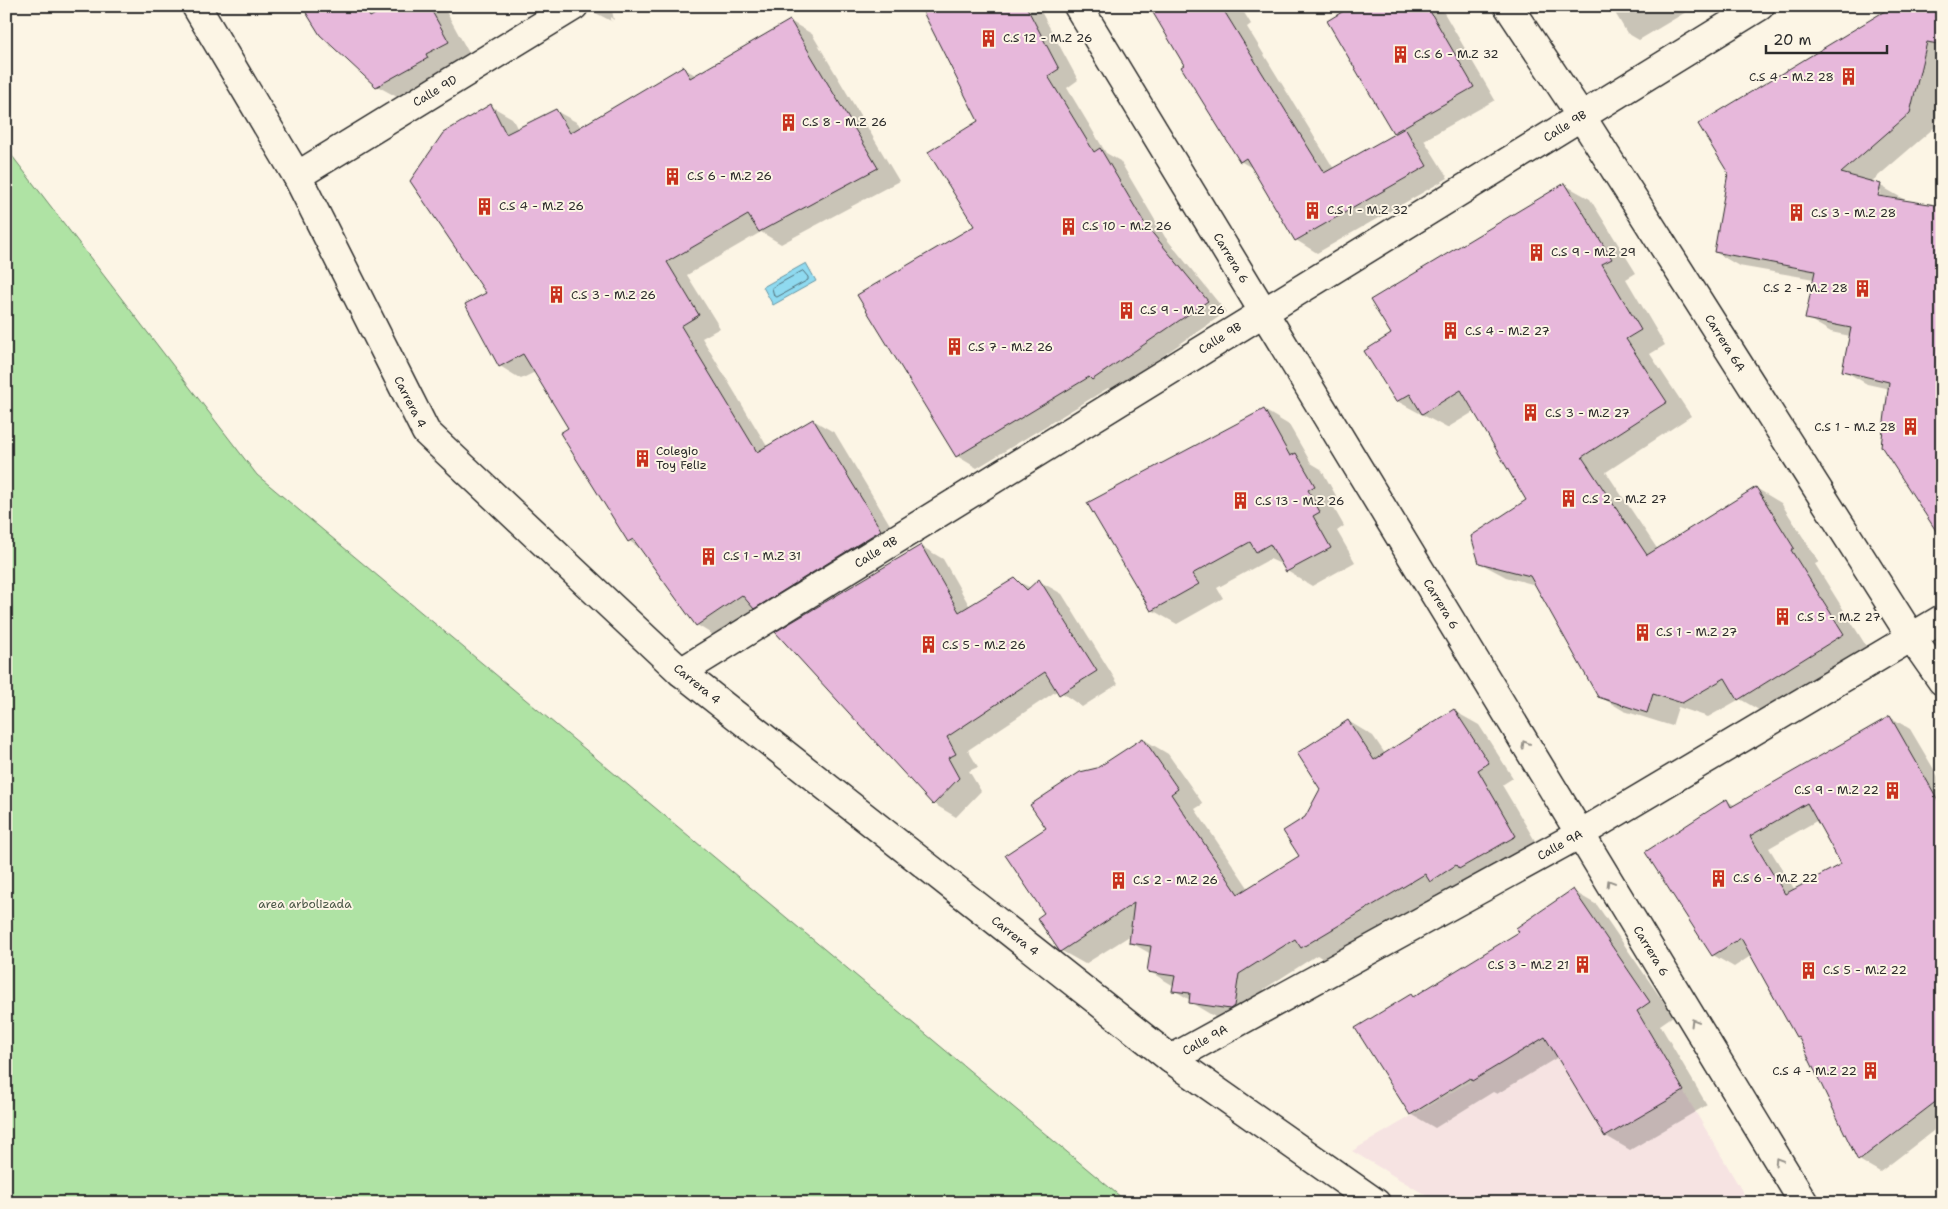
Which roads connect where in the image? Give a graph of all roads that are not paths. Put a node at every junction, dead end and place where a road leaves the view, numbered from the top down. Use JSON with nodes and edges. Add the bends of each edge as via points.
{"nodes":[{"id":1,"x":196,"y":6,"type":"edge"},
{"id":2,"x":574,"y":6,"type":"edge"},
{"id":3,"x":1078,"y":6,"type":"edge"},
{"id":4,"x":1508,"y":6,"type":"edge"},
{"id":5,"x":1760,"y":6,"type":"edge"},
{"id":6,"x":1582,"y":116,"type":"junction"},
{"id":7,"x":297,"y":176,"type":"junction"},
{"id":8,"x":1263,"y":311,"type":"junction"},
{"id":9,"x":1942,"y":619,"type":"edge"},
{"id":10,"x":1912,"y":638,"type":"junction"},
{"id":11,"x":681,"y":672,"type":"junction"},
{"id":12,"x":1942,"y":681,"type":"edge"},
{"id":13,"x":1580,"y":834,"type":"junction"},
{"id":14,"x":1172,"y":1059,"type":"junction"},
{"id":15,"x":1376,"y":1203,"type":"edge"},
{"id":16,"x":1804,"y":1203,"type":"edge"}],
"edges":[{"from":1,"to":7,"type":"street","name":"Carrera 4"},
{"from":2,"to":7,"type":"street","name":"Calle 9D"},
{"from":3,"to":8,"type":"street","name":"Carrera 6"},
{"from":4,"to":6,"type":"street","name":"Carrera 6A"},
{"from":5,"to":6,"type":"street","name":"Calle 9B"},
{"from":6,"to":8,"type":"street","name":"Calle 9B"},
{"from":6,"to":10,"type":"street","name":"Carrera 6A"},
{"from":7,"to":11,"type":"street","name":"Carrera 4","via":[[426,432]]},
{"from":8,"to":11,"type":"street","name":"Calle 9B"},
{"from":13,"to":8,"type":"street","name":"Carrera 6","one_way":true},
{"from":9,"to":10,"type":"street","name":"Calle 9A"},
{"from":10,"to":12,"type":"street","name":"Carrera 6A"},
{"from":10,"to":13,"type":"street","name":"Calle 9A"},
{"from":11,"to":14,"type":"street","name":"Carrera 4"},
{"from":13,"to":14,"type":"street","name":"Calle 9A"},
{"from":16,"to":13,"type":"street","name":"Carrera 6","one_way":true},
{"from":14,"to":15,"type":"street","name":"Carrera 4"}]}
